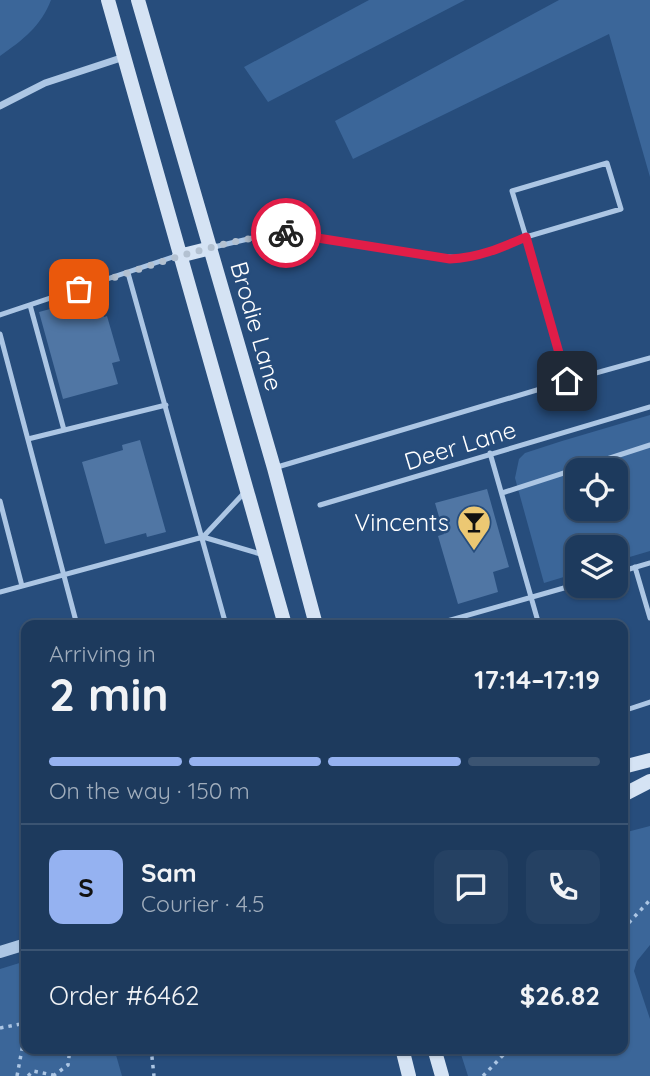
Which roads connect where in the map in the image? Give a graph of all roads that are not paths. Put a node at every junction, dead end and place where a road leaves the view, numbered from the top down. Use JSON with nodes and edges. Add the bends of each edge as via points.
{"nodes":[{"id":1,"x":108,"y":0,"type":"edge"},
{"id":2,"x":138,"y":0,"type":"edge"},
{"id":3,"x":125,"y":57,"type":"junction"},
{"id":4,"x":0,"y":106,"type":"edge"},
{"id":5,"x":526,"y":237,"type":"junction"},
{"id":6,"x":211,"y":248,"type":"junction"},
{"id":7,"x":179,"y":256,"type":"junction"},
{"id":8,"x":128,"y":273,"type":"junction"},
{"id":9,"x":30,"y":305,"type":"junction"},
{"id":10,"x":0,"y":315,"type":"edge"},
{"id":11,"x":0,"y":334,"type":"edge"},
{"id":12,"x":650,"y":358,"type":"edge"},
{"id":13,"x":567,"y":381,"type":"junction"},
{"id":14,"x":166,"y":405,"type":"junction"},
{"id":15,"x":650,"y":407,"type":"edge"},
{"id":16,"x":64,"y":430,"type":"junction"},
{"id":17,"x":28,"y":439,"type":"junction"},
{"id":18,"x":650,"y":446,"type":"edge"},
{"id":19,"x":490,"y":453,"type":"junction"},
{"id":20,"x":274,"y":468,"type":"junction"},
{"id":21,"x":247,"y":491,"type":"junction"},
{"id":22,"x":502,"y":493,"type":"junction"},
{"id":23,"x":0,"y":500,"type":"edge"},
{"id":24,"x":320,"y":505,"type":"dead end"},
{"id":25,"x":203,"y":537,"type":"junction"},
{"id":26,"x":264,"y":555,"type":"junction"},
{"id":27,"x":650,"y":562,"type":"edge"},
{"id":28,"x":635,"y":567,"type":"junction"},
{"id":29,"x":628,"y":569,"type":"edge"},
{"id":30,"x":63,"y":575,"type":"junction"},
{"id":31,"x":22,"y":586,"type":"junction"},
{"id":32,"x":565,"y":588,"type":"edge"},
{"id":33,"x":0,"y":592,"type":"edge"},
{"id":34,"x":531,"y":598,"type":"junction"},
{"id":35,"x":650,"y":618,"type":"edge"},
{"id":36,"x":76,"y":620,"type":"edge"},
{"id":37,"x":225,"y":620,"type":"edge"},
{"id":38,"x":284,"y":620,"type":"edge"},
{"id":39,"x":315,"y":620,"type":"edge"},
{"id":40,"x":451,"y":620,"type":"edge"},
{"id":41,"x":538,"y":620,"type":"edge"},
{"id":42,"x":650,"y":702,"type":"edge"},
{"id":43,"x":628,"y":709,"type":"edge"},
{"id":44,"x":650,"y":760,"type":"edge"},
{"id":45,"x":628,"y":766,"type":"edge"},
{"id":46,"x":650,"y":781,"type":"edge"},
{"id":47,"x":650,"y":792,"type":"edge"},
{"id":48,"x":628,"y":794,"type":"edge"},
{"id":49,"x":628,"y":796,"type":"edge"},
{"id":50,"x":21,"y":946,"type":"edge"},
{"id":51,"x":0,"y":952,"type":"edge"},
{"id":52,"x":404,"y":1054,"type":"edge"},
{"id":53,"x":436,"y":1054,"type":"edge"},
{"id":54,"x":410,"y":1076,"type":"edge"},
{"id":55,"x":442,"y":1076,"type":"edge"}],
"edges":[{"from":1,"to":3,"type":"main road"},
{"from":2,"to":6,"type":"main road","name":"Brodie Lane"},
{"from":3,"to":4,"type":"street","via":[[45,83]]},
{"from":3,"to":7,"type":"main road"},
{"from":5,"to":5,"type":"lane","via":[[512,191],[607,163],[621,209]]},
{"from":5,"to":6,"type":"lane","via":[[487,253],[450,259],[286,233]]},
{"from":5,"to":13,"type":"lane"},
{"from":6,"to":7,"type":"main road"},
{"from":6,"to":20,"type":"main road","name":"Brodie Lane"},
{"from":7,"to":8,"type":"lane"},
{"from":7,"to":21,"type":"main road"},
{"from":8,"to":9,"type":"lane"},
{"from":8,"to":14,"type":"lane"},
{"from":9,"to":10,"type":"lane"},
{"from":9,"to":16,"type":"lane"},
{"from":11,"to":17,"type":"lane"},
{"from":12,"to":13,"type":"lane"},
{"from":13,"to":20,"type":"lane"},
{"from":14,"to":16,"type":"lane"},
{"from":14,"to":25,"type":"lane"},
{"from":15,"to":19,"type":"lane","name":"Deer Lane"},
{"from":16,"to":17,"type":"lane"},
{"from":17,"to":30,"type":"lane"},
{"from":18,"to":22,"type":"lane"},
{"from":19,"to":22,"type":"lane"},
{"from":19,"to":24,"type":"lane","name":"Deer Lane"},
{"from":20,"to":39,"type":"main road","name":"Brodie Lane"},
{"from":21,"to":25,"type":"lane"},
{"from":21,"to":26,"type":"main road"},
{"from":22,"to":34,"type":"lane"},
{"from":23,"to":31,"type":"lane"},
{"from":25,"to":26,"type":"lane"},
{"from":25,"to":30,"type":"lane"},
{"from":25,"to":37,"type":"lane"},
{"from":26,"to":38,"type":"main road"},
{"from":27,"to":28,"type":"lane"},
{"from":28,"to":29,"type":"lane"},
{"from":28,"to":35,"type":"lane"},
{"from":30,"to":31,"type":"lane"},
{"from":30,"to":36,"type":"lane"},
{"from":31,"to":33,"type":"lane"},
{"from":32,"to":34,"type":"lane"},
{"from":34,"to":40,"type":"lane"},
{"from":34,"to":41,"type":"lane"},
{"from":42,"to":43,"type":"lane"},
{"from":44,"to":45,"type":"main road"},
{"from":46,"to":48,"type":"main road"},
{"from":47,"to":49,"type":"main road"},
{"from":50,"to":51,"type":"street"},
{"from":52,"to":54,"type":"main road"},
{"from":53,"to":55,"type":"main road"}]}
